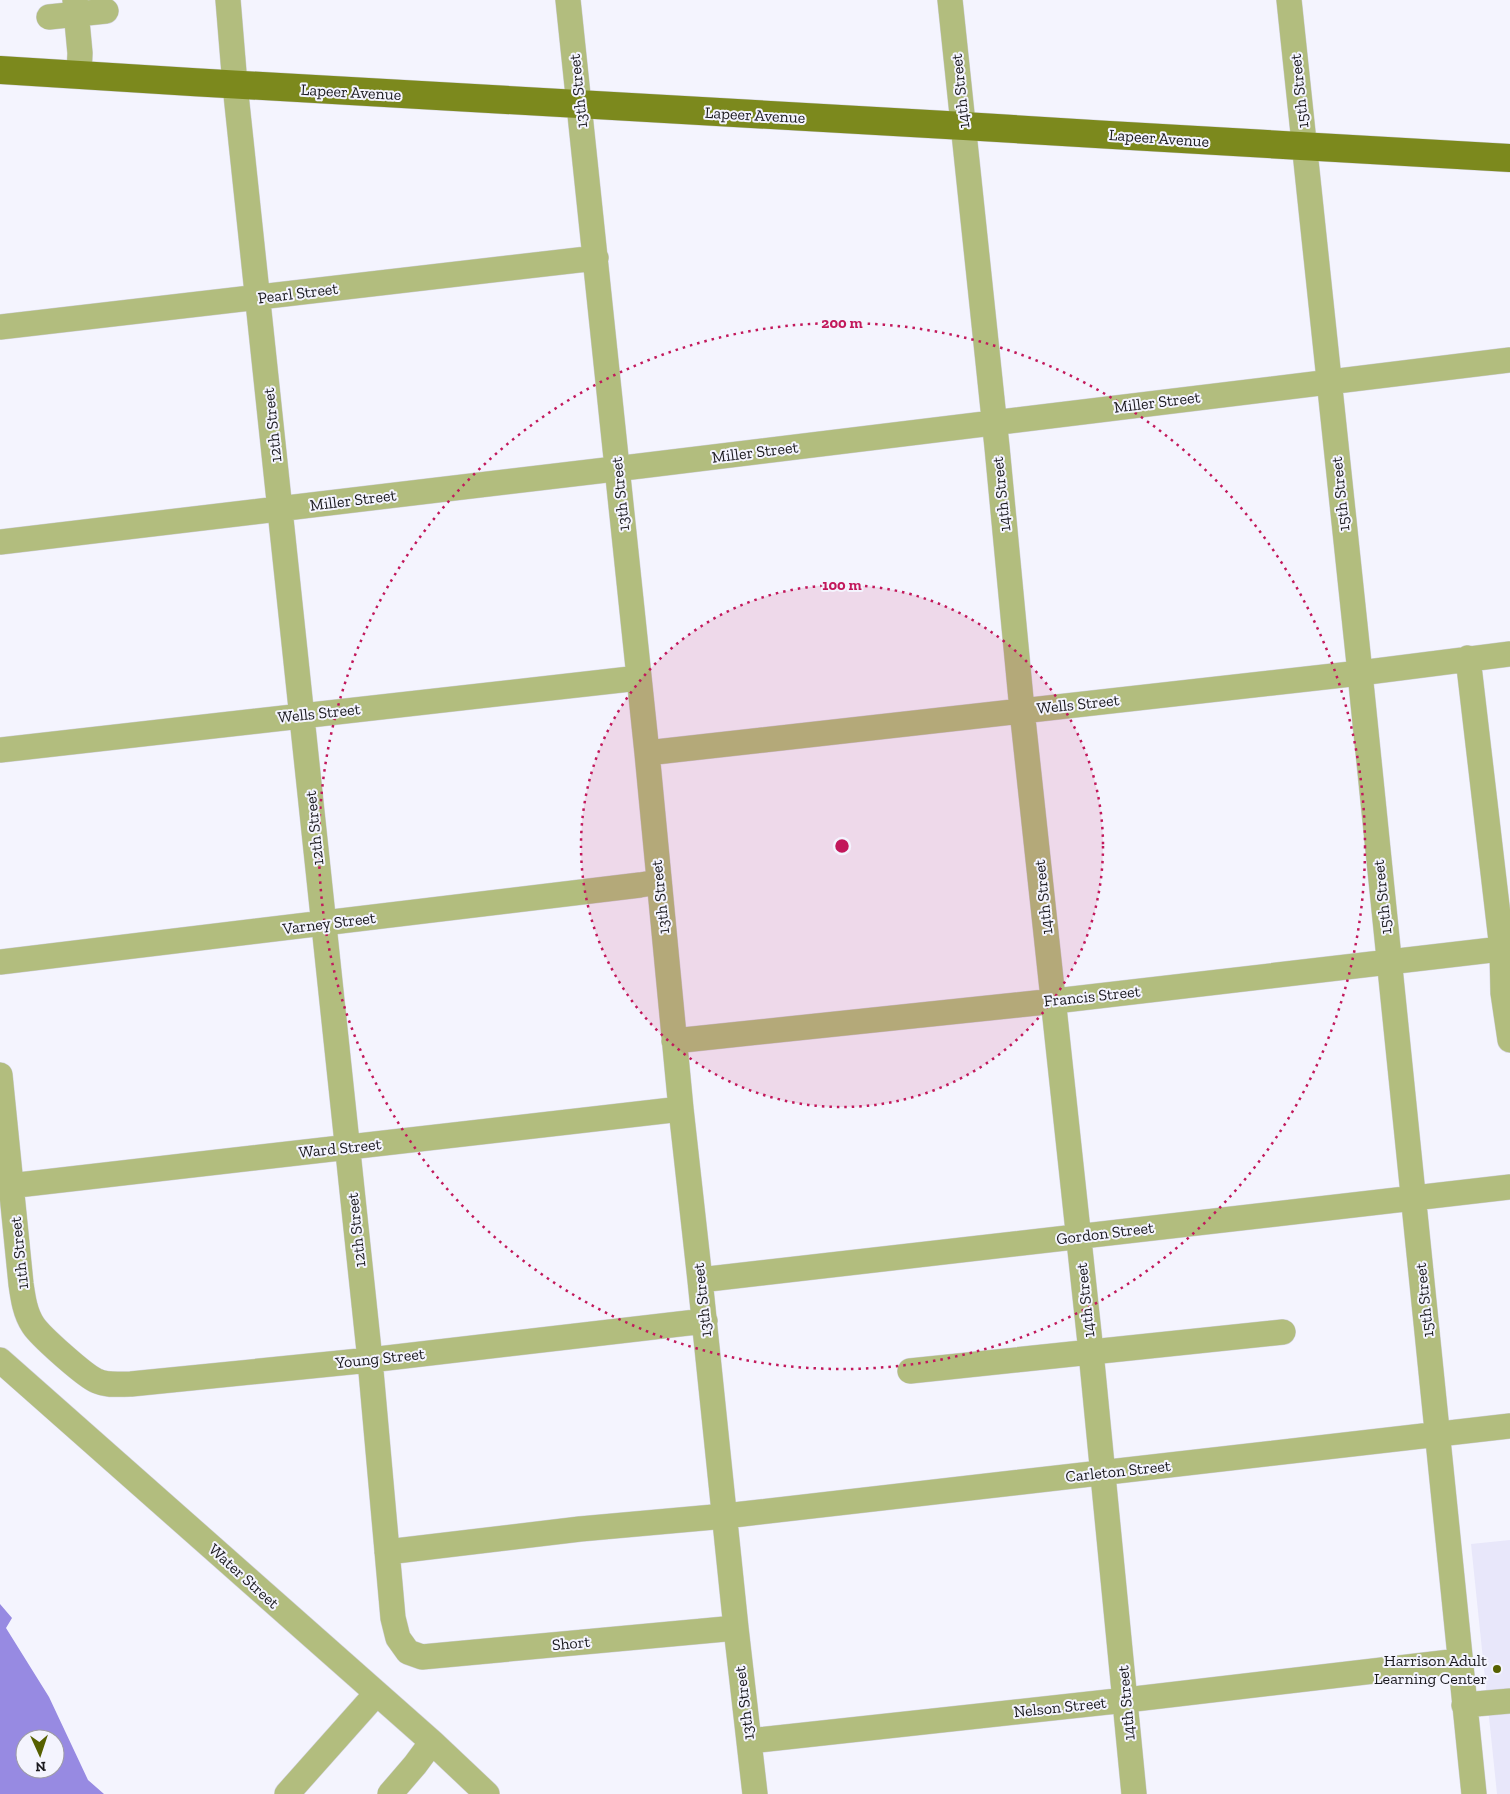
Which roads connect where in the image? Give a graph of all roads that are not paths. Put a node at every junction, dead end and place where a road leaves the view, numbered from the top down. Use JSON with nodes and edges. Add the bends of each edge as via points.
{"nodes":[{"id":1,"x":228,"y":0,"type":"edge"},
{"id":2,"x":568,"y":0,"type":"edge"},
{"id":3,"x":950,"y":0,"type":"edge"},
{"id":4,"x":1289,"y":0,"type":"edge"},
{"id":5,"x":76,"y":7,"type":"edge"},
{"id":6,"x":106,"y":11,"type":"dead end"},
{"id":7,"x":49,"y":17,"type":"dead end"},
{"id":8,"x":0,"y":70,"type":"edge"},
{"id":9,"x":79,"y":76,"type":"junction"},
{"id":10,"x":235,"y":85,"type":"junction"},
{"id":11,"x":580,"y":105,"type":"junction"},
{"id":12,"x":964,"y":126,"type":"junction"},
{"id":13,"x":1304,"y":147,"type":"junction"},
{"id":14,"x":1510,"y":158,"type":"edge"},
{"id":15,"x":596,"y":258,"type":"junction"},
{"id":16,"x":258,"y":297,"type":"junction"},
{"id":17,"x":0,"y":326,"type":"edge"},
{"id":18,"x":1510,"y":360,"type":"edge"},
{"id":19,"x":1328,"y":381,"type":"junction"},
{"id":20,"x":994,"y":423,"type":"junction"},
{"id":21,"x":618,"y":469,"type":"junction"},
{"id":22,"x":281,"y":508,"type":"junction"},
{"id":23,"x":0,"y":542,"type":"edge"},
{"id":24,"x":1510,"y":654,"type":"edge"},
{"id":25,"x":1468,"y":658,"type":"junction"},
{"id":26,"x":1360,"y":673,"type":"junction"},
{"id":27,"x":639,"y":678,"type":"junction"},
{"id":28,"x":1022,"y":710,"type":"junction"},
{"id":29,"x":303,"y":715,"type":"junction"},
{"id":30,"x":0,"y":750,"type":"edge"},
{"id":31,"x":647,"y":753,"type":"junction"},
{"id":32,"x":658,"y":882,"type":"junction"},
{"id":33,"x":324,"y":924,"type":"junction"},
{"id":34,"x":1506,"y":948,"type":"edge"},
{"id":35,"x":0,"y":962,"type":"edge"},
{"id":36,"x":1389,"y":963,"type":"junction"},
{"id":37,"x":1055,"y":1001,"type":"junction"},
{"id":38,"x":1510,"y":1040,"type":"edge"},
{"id":39,"x":674,"y":1042,"type":"junction"},
{"id":40,"x":0,"y":1075,"type":"edge"},
{"id":41,"x":680,"y":1109,"type":"junction"},
{"id":42,"x":347,"y":1148,"type":"junction"},
{"id":43,"x":6,"y":1186,"type":"edge"},
{"id":44,"x":1510,"y":1187,"type":"edge"},
{"id":45,"x":1414,"y":1198,"type":"junction"},
{"id":46,"x":1078,"y":1236,"type":"junction"},
{"id":47,"x":700,"y":1280,"type":"junction"},
{"id":48,"x":704,"y":1322,"type":"junction"},
{"id":49,"x":1283,"y":1332,"type":"dead end"},
{"id":50,"x":1091,"y":1352,"type":"junction"},
{"id":51,"x":64,"y":1356,"type":"joint"},
{"id":52,"x":0,"y":1360,"type":"edge"},
{"id":53,"x":370,"y":1360,"type":"junction"},
{"id":54,"x":910,"y":1371,"type":"dead end"},
{"id":55,"x":1510,"y":1426,"type":"edge"},
{"id":56,"x":1438,"y":1435,"type":"junction"},
{"id":57,"x":1103,"y":1472,"type":"junction"},
{"id":58,"x":725,"y":1516,"type":"junction"},
{"id":59,"x":387,"y":1552,"type":"junction"},
{"id":60,"x":736,"y":1628,"type":"junction"},
{"id":61,"x":408,"y":1652,"type":"joint"},
{"id":62,"x":1459,"y":1661,"type":"junction"},
{"id":63,"x":376,"y":1694,"type":"junction"},
{"id":64,"x":1126,"y":1700,"type":"junction"},
{"id":65,"x":1510,"y":1701,"type":"edge"},
{"id":66,"x":1464,"y":1705,"type":"junction"},
{"id":67,"x":749,"y":1741,"type":"junction"},
{"id":68,"x":432,"y":1742,"type":"junction"},
{"id":69,"x":287,"y":1794,"type":"edge"},
{"id":70,"x":390,"y":1794,"type":"edge"},
{"id":71,"x":487,"y":1794,"type":"edge"},
{"id":72,"x":755,"y":1794,"type":"edge"},
{"id":73,"x":1134,"y":1794,"type":"edge"},
{"id":74,"x":1474,"y":1794,"type":"edge"}],
"edges":[{"from":1,"to":10,"type":"street","name":"12th Street"},
{"from":2,"to":11,"type":"street","name":"13th Street"},
{"from":3,"to":12,"type":"street","name":"14th Street"},
{"from":4,"to":13,"type":"street","name":"15th Street"},
{"from":5,"to":6,"type":"street"},
{"from":5,"to":7,"type":"street"},
{"from":5,"to":9,"type":"street"},
{"from":8,"to":9,"type":"main road","name":"Lapeer Avenue"},
{"from":9,"to":10,"type":"main road","name":"Lapeer Avenue"},
{"from":10,"to":11,"type":"main road","name":"Lapeer Avenue"},
{"from":10,"to":16,"type":"street","name":"12th Street"},
{"from":11,"to":12,"type":"main road","name":"Lapeer Avenue"},
{"from":11,"to":15,"type":"street","name":"13th Street"},
{"from":12,"to":13,"type":"main road","name":"Lapeer Avenue"},
{"from":12,"to":20,"type":"street","name":"14th Street"},
{"from":13,"to":14,"type":"main road","name":"Lapeer Avenue"},
{"from":13,"to":19,"type":"street","name":"15th Street"},
{"from":15,"to":16,"type":"street","name":"Pearl Street"},
{"from":15,"to":21,"type":"street","name":"13th Street"},
{"from":16,"to":17,"type":"street","name":"Pearl Street"},
{"from":16,"to":22,"type":"street","name":"12th Street"},
{"from":18,"to":19,"type":"street","name":"Miller Street"},
{"from":19,"to":20,"type":"street","name":"Miller Street"},
{"from":19,"to":26,"type":"street","name":"15th Street"},
{"from":20,"to":21,"type":"street","name":"Miller Street"},
{"from":20,"to":28,"type":"street","name":"14th Street"},
{"from":21,"to":22,"type":"street","name":"Miller Street"},
{"from":21,"to":27,"type":"street","name":"13th Street"},
{"from":22,"to":23,"type":"street","name":"Miller Street"},
{"from":22,"to":29,"type":"street","name":"12th Street"},
{"from":24,"to":25,"type":"street","name":"Wells Street"},
{"from":25,"to":26,"type":"street","name":"Wells Street"},
{"from":25,"to":34,"type":"street"},
{"from":26,"to":28,"type":"street","name":"Wells Street"},
{"from":26,"to":36,"type":"street","name":"15th Street"},
{"from":27,"to":29,"type":"street","name":"Wells Street"},
{"from":27,"to":31,"type":"street","name":"13th Street"},
{"from":28,"to":31,"type":"street","name":"Wells Street"},
{"from":28,"to":37,"type":"street","name":"14th Street"},
{"from":29,"to":30,"type":"street","name":"Wells Street"},
{"from":29,"to":33,"type":"street","name":"12th Street"},
{"from":31,"to":32,"type":"street","name":"13th Street"},
{"from":32,"to":33,"type":"street","name":"Varney Street"},
{"from":32,"to":39,"type":"street","name":"13th Street"},
{"from":33,"to":35,"type":"street","name":"Varney Street"},
{"from":33,"to":42,"type":"street","name":"12th Street"},
{"from":34,"to":36,"type":"street","name":"Francis Street"},
{"from":34,"to":38,"type":"street","via":[[1503,993]]},
{"from":36,"to":37,"type":"street","name":"Francis Street"},
{"from":36,"to":45,"type":"street","name":"15th Street"},
{"from":37,"to":39,"type":"street","name":"Francis Street"},
{"from":37,"to":46,"type":"street","name":"14th Street"},
{"from":39,"to":41,"type":"street","name":"13th Street"},
{"from":40,"to":43,"type":"street","name":"11th Street"},
{"from":41,"to":42,"type":"street","name":"Ward Street"},
{"from":41,"to":47,"type":"street","name":"13th Street"},
{"from":42,"to":43,"type":"street","name":"Ward Street"},
{"from":42,"to":53,"type":"street","name":"12th Street"},
{"from":43,"to":51,"type":"street","name":"11th Street","via":[[26,1309],[33,1326]]},
{"from":44,"to":45,"type":"street","name":"Gordon Street"},
{"from":45,"to":46,"type":"street","name":"Gordon Street"},
{"from":45,"to":56,"type":"street","name":"15th Street"},
{"from":46,"to":47,"type":"street","name":"Gordon Street"},
{"from":46,"to":50,"type":"street","name":"14th Street"},
{"from":47,"to":48,"type":"street","name":"13th Street"},
{"from":48,"to":53,"type":"street","name":"Young Street"},
{"from":48,"to":58,"type":"street","name":"13th Street"},
{"from":49,"to":50,"type":"street"},
{"from":50,"to":54,"type":"street"},
{"from":50,"to":57,"type":"street","name":"14th Street"},
{"from":51,"to":53,"type":"street","name":"Young Street","via":[[96,1381],[110,1384]]},
{"from":52,"to":63,"type":"street","name":"Water Street"},
{"from":53,"to":59,"type":"street","name":"12th Street"},
{"from":55,"to":56,"type":"street","name":"Carleton Street"},
{"from":56,"to":57,"type":"street","name":"Carleton Street"},
{"from":56,"to":62,"type":"street","name":"15th Street"},
{"from":57,"to":58,"type":"street","name":"Carleton Street"},
{"from":57,"to":64,"type":"street","name":"14th Street"},
{"from":58,"to":59,"type":"street","name":"Carleton Street"},
{"from":58,"to":60,"type":"street","name":"13th Street"},
{"from":59,"to":61,"type":"street","name":"12th Street","via":[[393,1618],[398,1638]]},
{"from":60,"to":61,"type":"street","name":"Short","via":[[422,1656]]},
{"from":60,"to":67,"type":"street","name":"13th Street"},
{"from":62,"to":64,"type":"street","name":"Nelson Street"},
{"from":62,"to":66,"type":"street","name":"15th Street"},
{"from":63,"to":68,"type":"street","name":"Water Street"},
{"from":63,"to":69,"type":"street"},
{"from":64,"to":67,"type":"street","name":"Nelson Street"},
{"from":64,"to":73,"type":"street","name":"14th Street"},
{"from":65,"to":66,"type":"street"},
{"from":66,"to":74,"type":"street","name":"15th Street"},
{"from":67,"to":72,"type":"street","name":"13th Street"},
{"from":68,"to":70,"type":"street"},
{"from":68,"to":71,"type":"street","name":"Water Street"}]}
